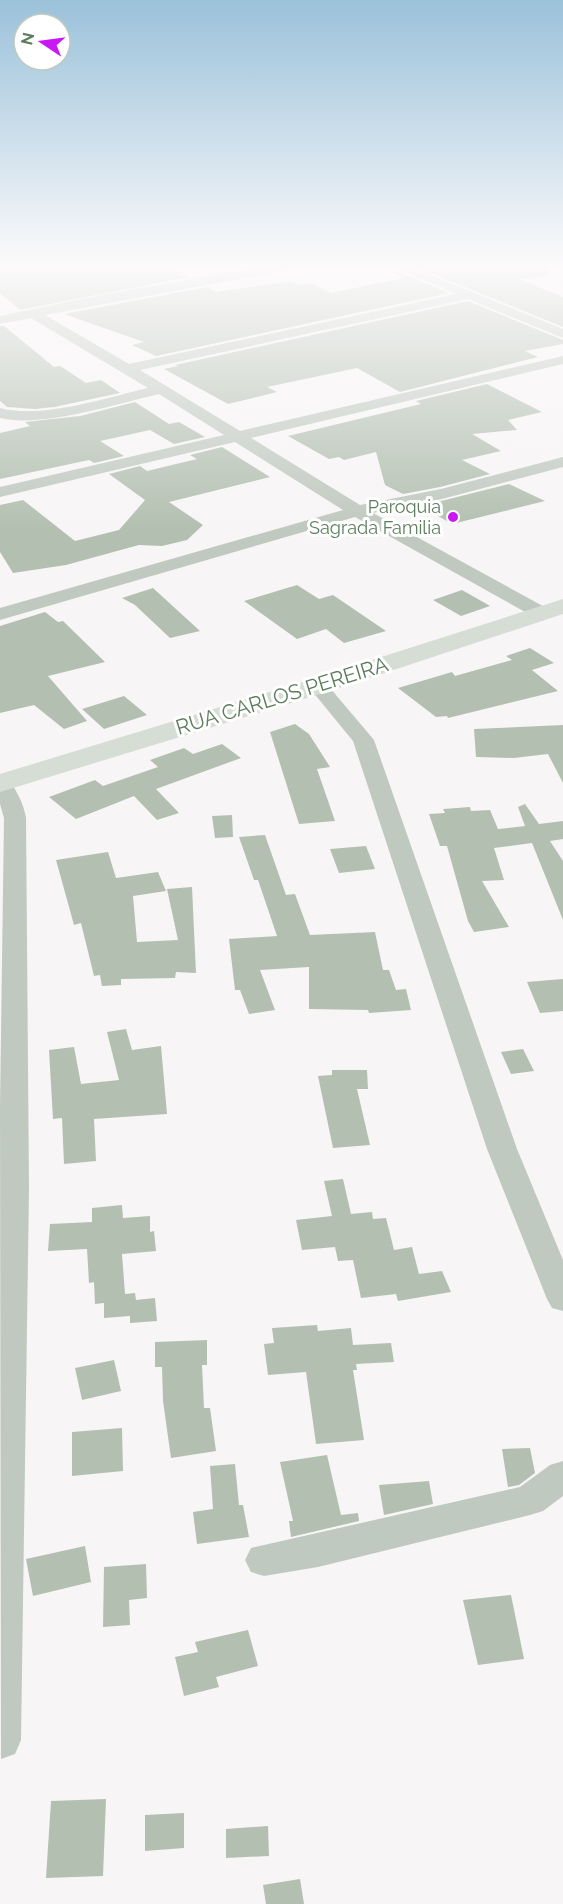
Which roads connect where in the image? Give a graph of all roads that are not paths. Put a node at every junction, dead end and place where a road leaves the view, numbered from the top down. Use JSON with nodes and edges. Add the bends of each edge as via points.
{"nodes":[{"id":1,"x":99,"y":352,"type":"edge"},
{"id":2,"x":208,"y":352,"type":"edge"},
{"id":3,"x":563,"y":360,"type":"edge"},
{"id":4,"x":128,"y":369,"type":"junction"},
{"id":5,"x":161,"y":389,"type":"junction"},
{"id":6,"x":0,"y":412,"type":"edge"},
{"id":7,"x":236,"y":437,"type":"junction"},
{"id":8,"x":563,"y":462,"type":"edge"},
{"id":9,"x":0,"y":492,"type":"edge"},
{"id":10,"x":357,"y":510,"type":"junction"},
{"id":11,"x":553,"y":610,"type":"edge"},
{"id":12,"x":0,"y":614,"type":"edge"},
{"id":13,"x":318,"y":686,"type":"junction"},
{"id":14,"x":0,"y":783,"type":"edge"},
{"id":15,"x":563,"y":1299,"type":"edge"},
{"id":16,"x":563,"y":1476,"type":"edge"},
{"id":17,"x":264,"y":1560,"type":"dead end"},
{"id":18,"x":1,"y":1740,"type":"edge"}],
"edges":[{"from":1,"to":4,"type":"street"},
{"from":2,"to":4,"type":"street"},
{"from":3,"to":7,"type":"street"},
{"from":4,"to":5,"type":"street"},
{"from":5,"to":6,"type":"street","via":[[40,415]]},
{"from":5,"to":7,"type":"street"},
{"from":7,"to":9,"type":"street"},
{"from":7,"to":10,"type":"street"},
{"from":8,"to":10,"type":"street","via":[[441,494]]},
{"from":10,"to":11,"type":"street"},
{"from":10,"to":12,"type":"street"},
{"from":11,"to":13,"type":"main road","name":"RUA CARLOS PEREIRA"},
{"from":13,"to":14,"type":"main road","name":"RUA CARLOS PEREIRA"},
{"from":13,"to":15,"type":"street","via":[[363,740],[502,1149]]},
{"from":14,"to":18,"type":"street","via":[[15,818],[14,1189]]},
{"from":16,"to":17,"type":"street","via":[[530,1500],[318,1551]]}]}
